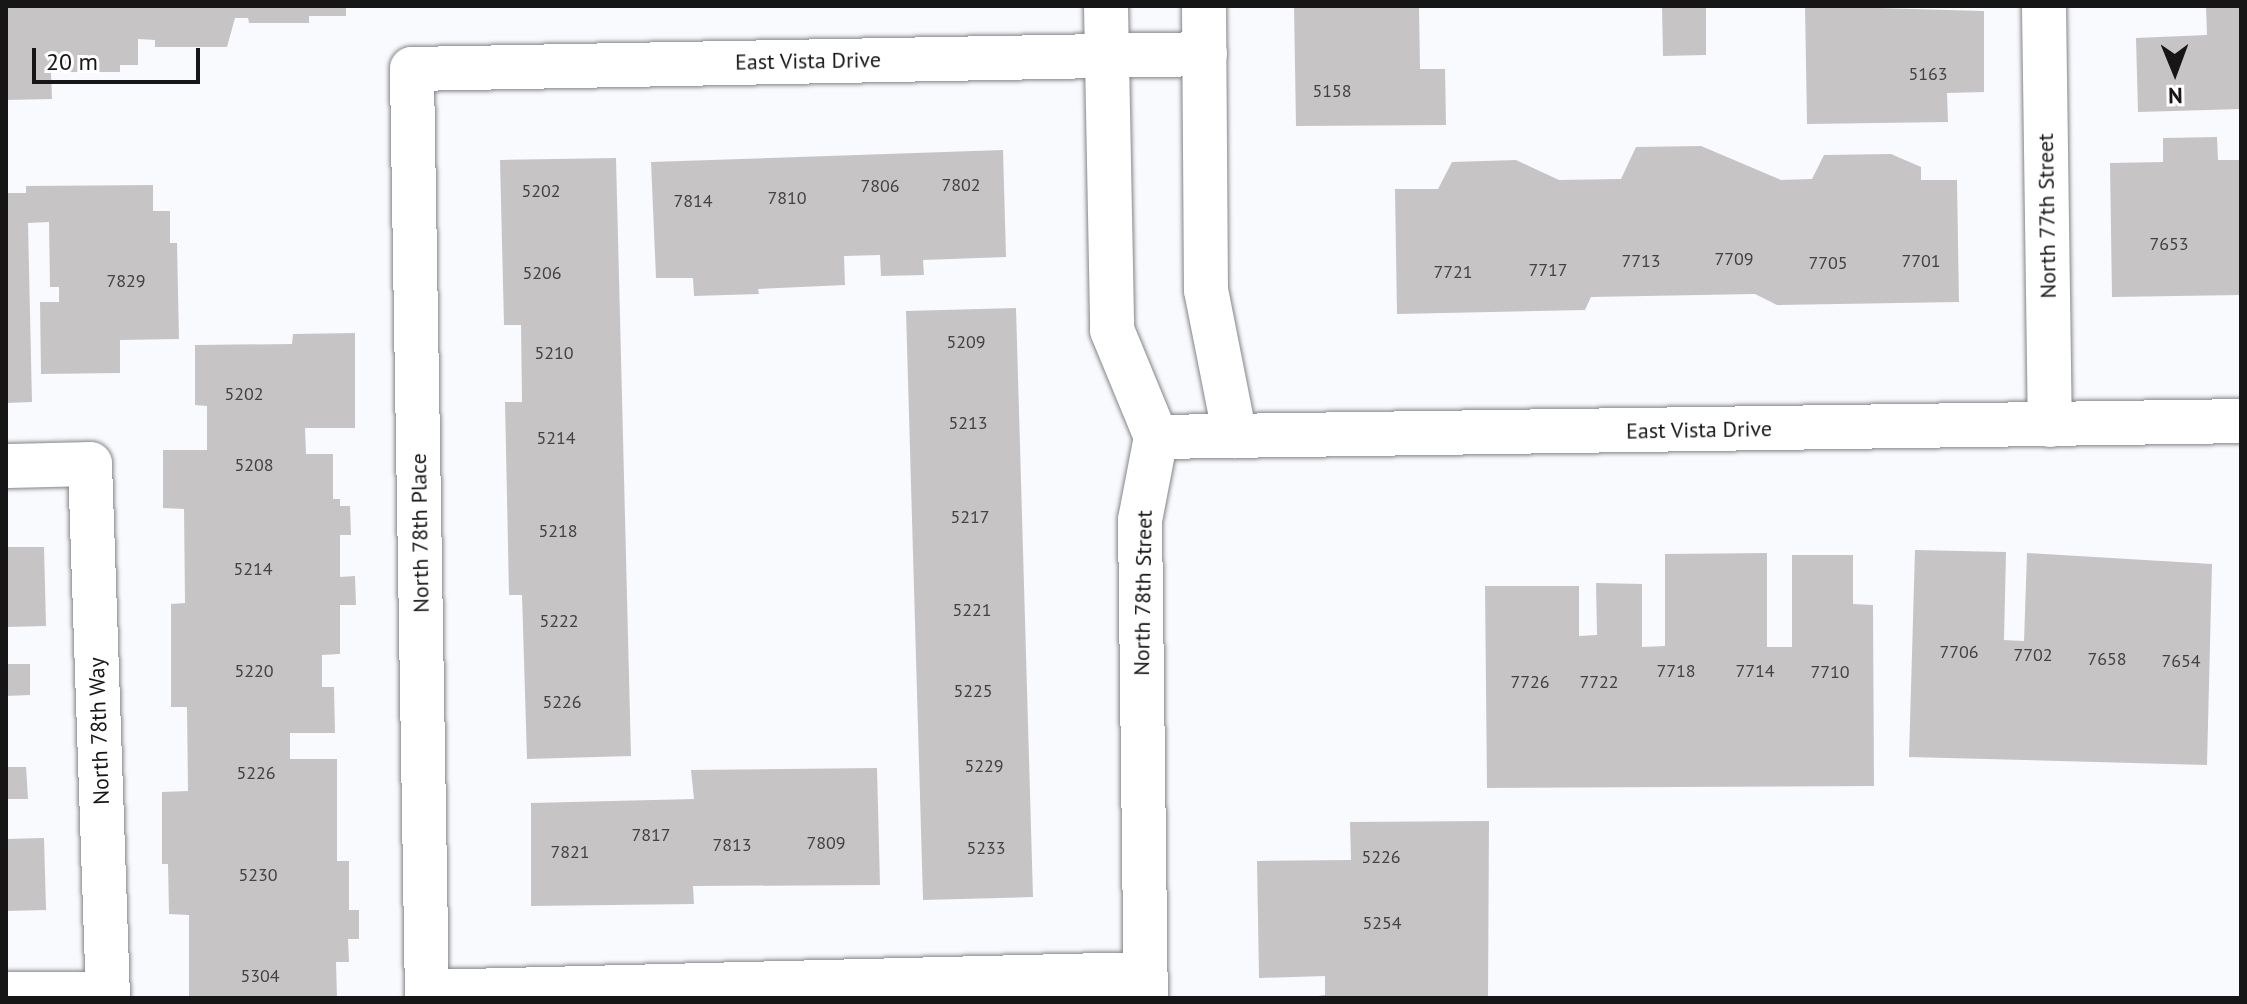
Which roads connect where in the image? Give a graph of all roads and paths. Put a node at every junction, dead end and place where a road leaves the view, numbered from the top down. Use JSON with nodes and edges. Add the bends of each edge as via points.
{"nodes":[{"id":1,"x":1106,"y":6,"type":"edge"},
{"id":2,"x":1204,"y":6,"type":"edge"},
{"id":3,"x":2044,"y":6,"type":"edge"},
{"id":4,"x":1205,"y":54,"type":"junction"},
{"id":5,"x":1107,"y":55,"type":"junction"},
{"id":6,"x":412,"y":69,"type":"joint"},
{"id":7,"x":2241,"y":421,"type":"edge"},
{"id":8,"x":2050,"y":425,"type":"junction"},
{"id":9,"x":1235,"y":436,"type":"junction"},
{"id":10,"x":1156,"y":437,"type":"junction"},
{"id":11,"x":6,"y":466,"type":"edge"},
{"id":12,"x":1146,"y":986,"type":"edge"},
{"id":13,"x":6,"y":994,"type":"edge"},
{"id":14,"x":427,"y":995,"type":"edge"},
{"id":15,"x":108,"y":996,"type":"edge"}],
"edges":[{"from":1,"to":5,"type":"street"},
{"from":2,"to":4,"type":"street"},
{"from":3,"to":8,"type":"street","name":"North 77th Street"},
{"from":4,"to":5,"type":"street","name":"East Vista Drive"},
{"from":4,"to":9,"type":"street","via":[[1206,290]]},
{"from":5,"to":6,"type":"street","name":"East Vista Drive"},
{"from":5,"to":10,"type":"street","via":[[1112,330]]},
{"from":6,"to":14,"type":"street","name":"North 78th Place"},
{"from":7,"to":8,"type":"street","name":"East Vista Drive"},
{"from":8,"to":9,"type":"street","name":"East Vista Drive"},
{"from":9,"to":10,"type":"street","name":"East Vista Drive"},
{"from":10,"to":12,"type":"street","name":"North 78th Street","via":[[1140,520]]},
{"from":11,"to":15,"type":"street","name":"North 78th Way","via":[[90,464]]},
{"from":12,"to":14,"type":"street"},
{"from":13,"to":15,"type":"street"}]}
